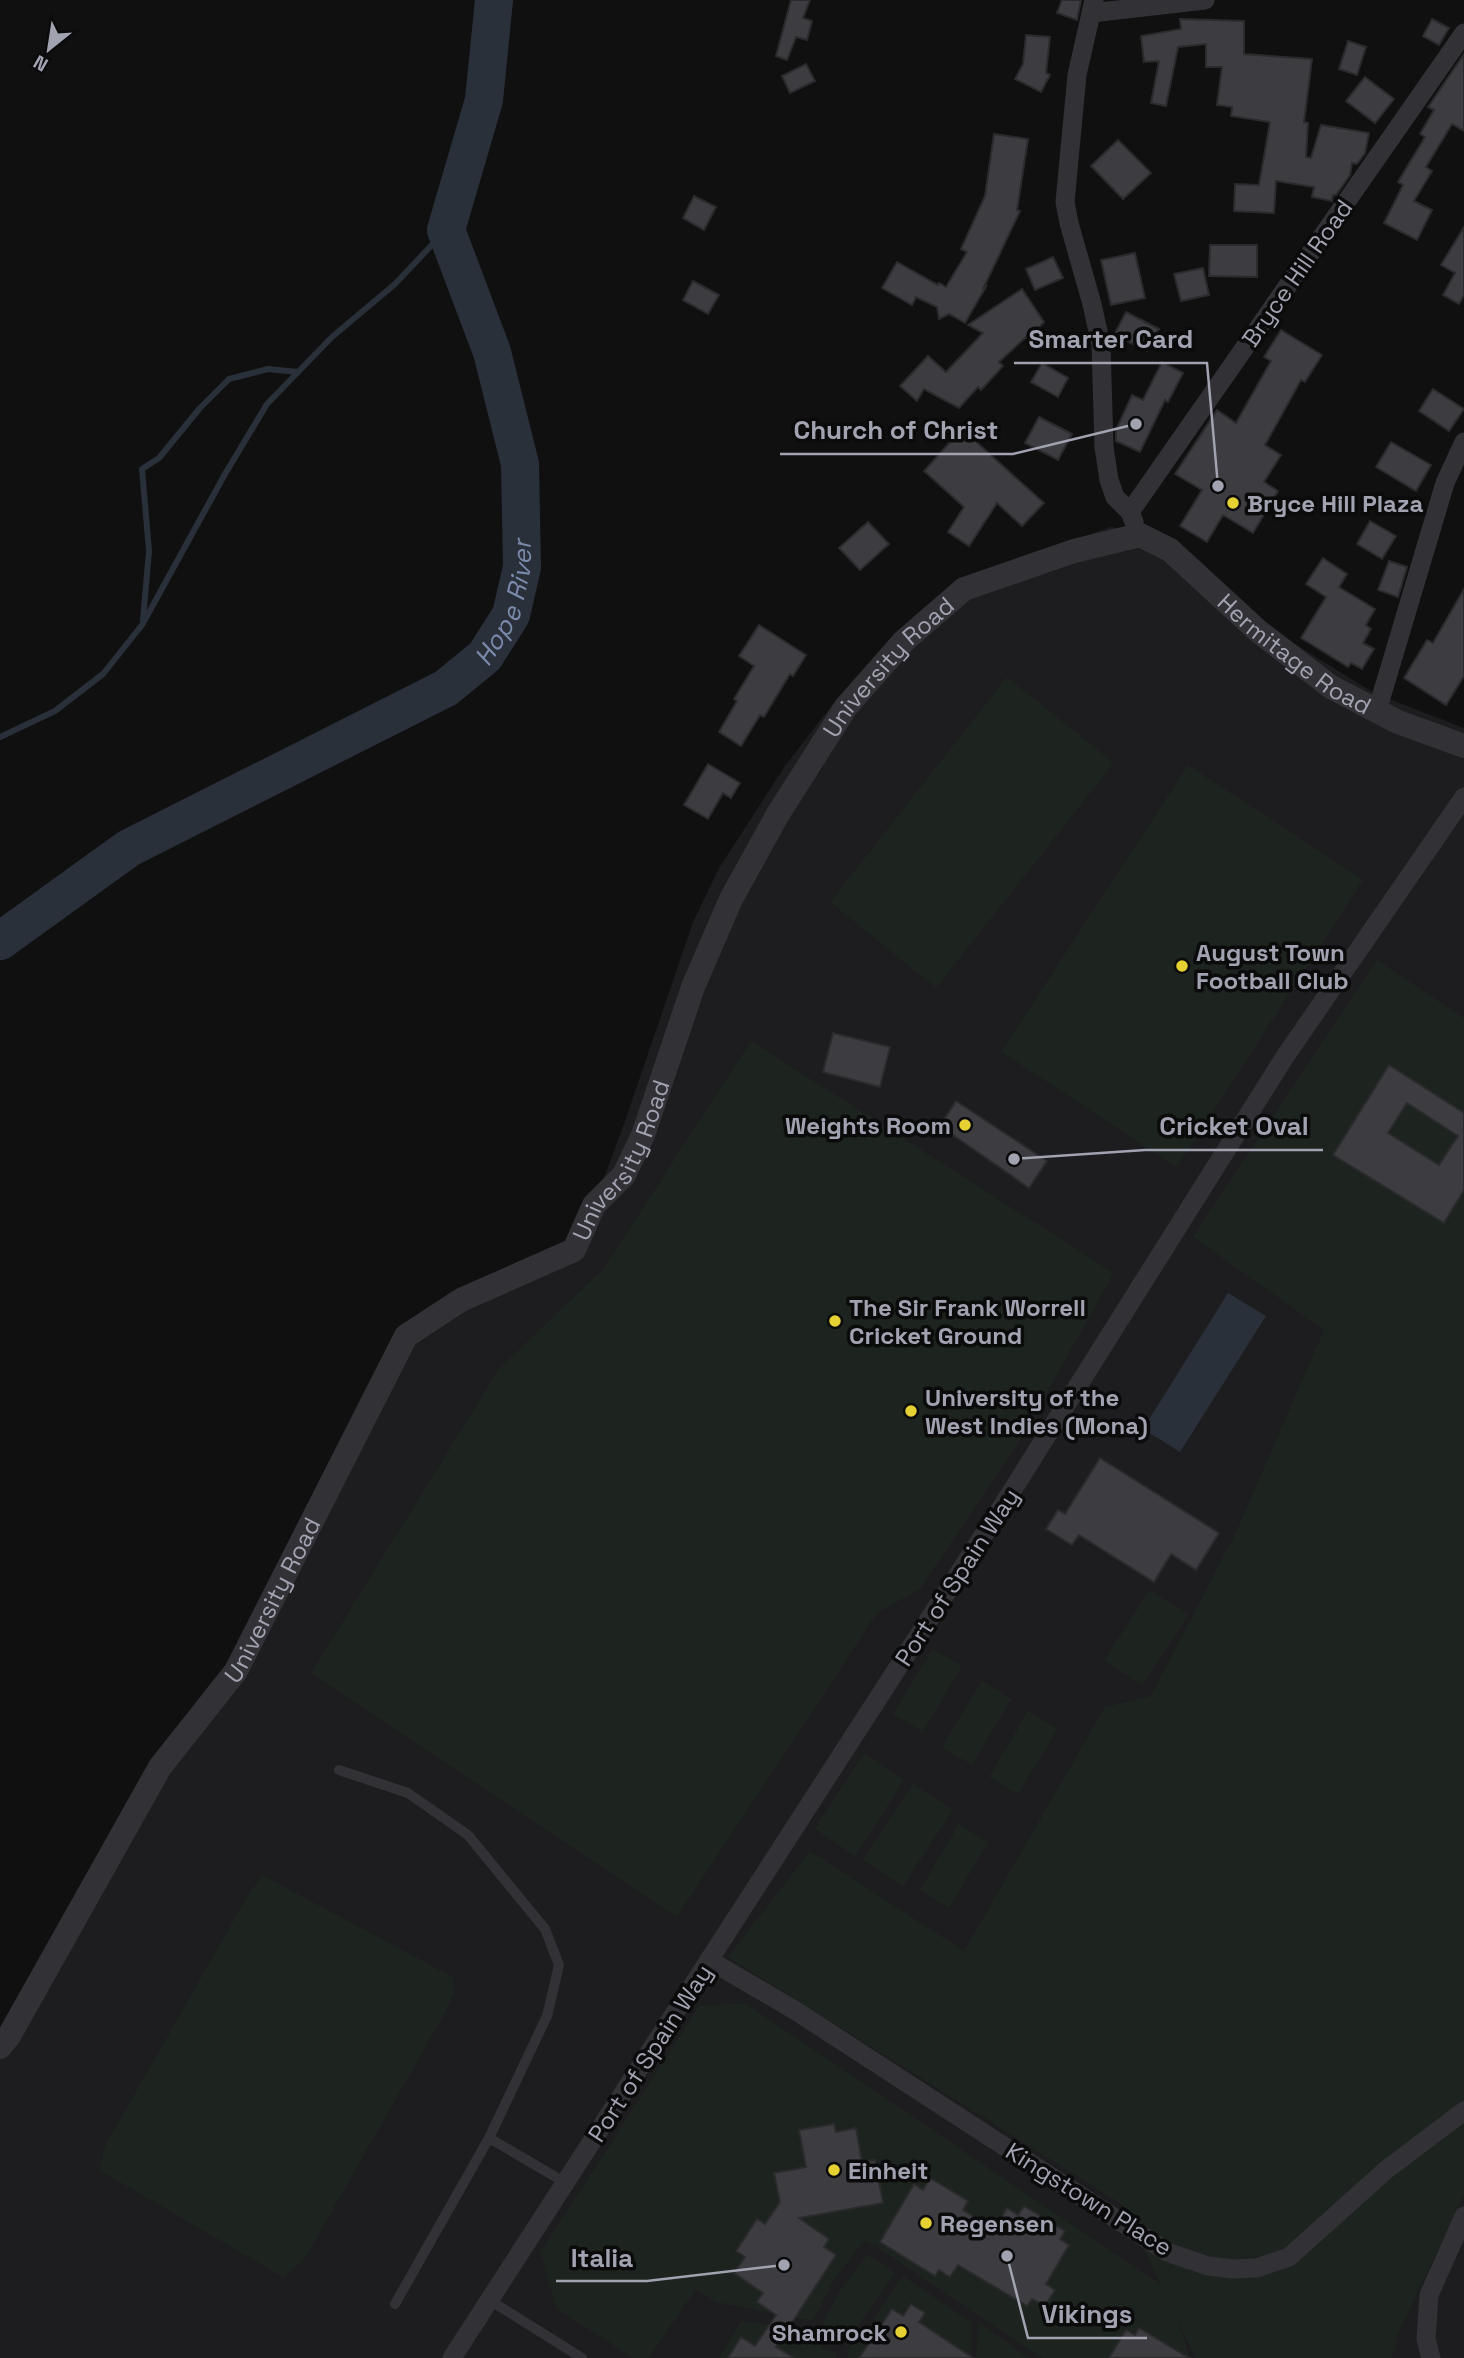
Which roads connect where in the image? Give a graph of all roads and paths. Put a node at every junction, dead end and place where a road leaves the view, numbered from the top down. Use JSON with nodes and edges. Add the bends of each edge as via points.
{"nodes":[{"id":1,"x":1205,"y":0,"type":"edge"},
{"id":2,"x":1092,"y":7,"type":"edge"},
{"id":3,"x":1464,"y":33,"type":"edge"},
{"id":4,"x":1464,"y":443,"type":"edge"},
{"id":5,"x":1130,"y":512,"type":"junction"},
{"id":6,"x":1140,"y":535,"type":"junction"},
{"id":7,"x":1377,"y":710,"type":"junction"},
{"id":8,"x":1464,"y":746,"type":"edge"},
{"id":9,"x":1464,"y":797,"type":"edge"},
{"id":10,"x":339,"y":1770,"type":"dead end"},
{"id":11,"x":709,"y":1960,"type":"junction"},
{"id":12,"x":0,"y":2047,"type":"edge"},
{"id":13,"x":1464,"y":2110,"type":"edge"},
{"id":14,"x":489,"y":2138,"type":"junction"},
{"id":15,"x":566,"y":2184,"type":"junction"},
{"id":16,"x":1464,"y":2216,"type":"edge"},
{"id":17,"x":491,"y":2301,"type":"junction"},
{"id":18,"x":395,"y":2304,"type":"dead end"},
{"id":19,"x":452,"y":2358,"type":"edge"},
{"id":20,"x":582,"y":2358,"type":"edge"},
{"id":21,"x":1432,"y":2358,"type":"edge"}],
"edges":[{"from":1,"to":2,"type":"street"},
{"from":2,"to":5,"type":"street","via":[[1077,75],[1065,202],[1101,345],[1109,480],[1115,497]]},
{"from":3,"to":5,"type":"street","name":"Bryce Hill Road"},
{"from":4,"to":7,"type":"street","via":[[1445,483]]},
{"from":5,"to":6,"type":"street"},
{"from":6,"to":7,"type":"street","name":"Hermitage Road","via":[[1170,550],[1258,631],[1331,687]]},
{"from":6,"to":12,"type":"street","name":"University Road","via":[[1074,551],[964,589],[904,641],[846,708],[778,814],[731,899],[693,987],[643,1135],[624,1175],[594,1205],[574,1250],[461,1300],[406,1336],[236,1671],[160,1767]]},
{"from":7,"to":8,"type":"street","name":"Hermitage Road"},
{"from":9,"to":11,"type":"street","name":"Port of Spain Way","via":[[1284,1058]]},
{"from":10,"to":14,"type":"lane","via":[[408,1793],[468,1835],[545,1928],[559,1965],[547,2017]]},
{"from":11,"to":13,"type":"street","name":"Kingstown Place","via":[[796,2011],[1167,2252],[1208,2266],[1257,2268],[1289,2257],[1386,2170]]},
{"from":11,"to":15,"type":"street","name":"Port of Spain Way"},
{"from":14,"to":15,"type":"lane"},
{"from":14,"to":18,"type":"lane"},
{"from":15,"to":17,"type":"street","name":"Port of Spain Way"},
{"from":16,"to":21,"type":"street","via":[[1429,2295],[1426,2339]]},
{"from":17,"to":19,"type":"street","name":"Port of Spain Way"},
{"from":17,"to":20,"type":"lane"}]}
